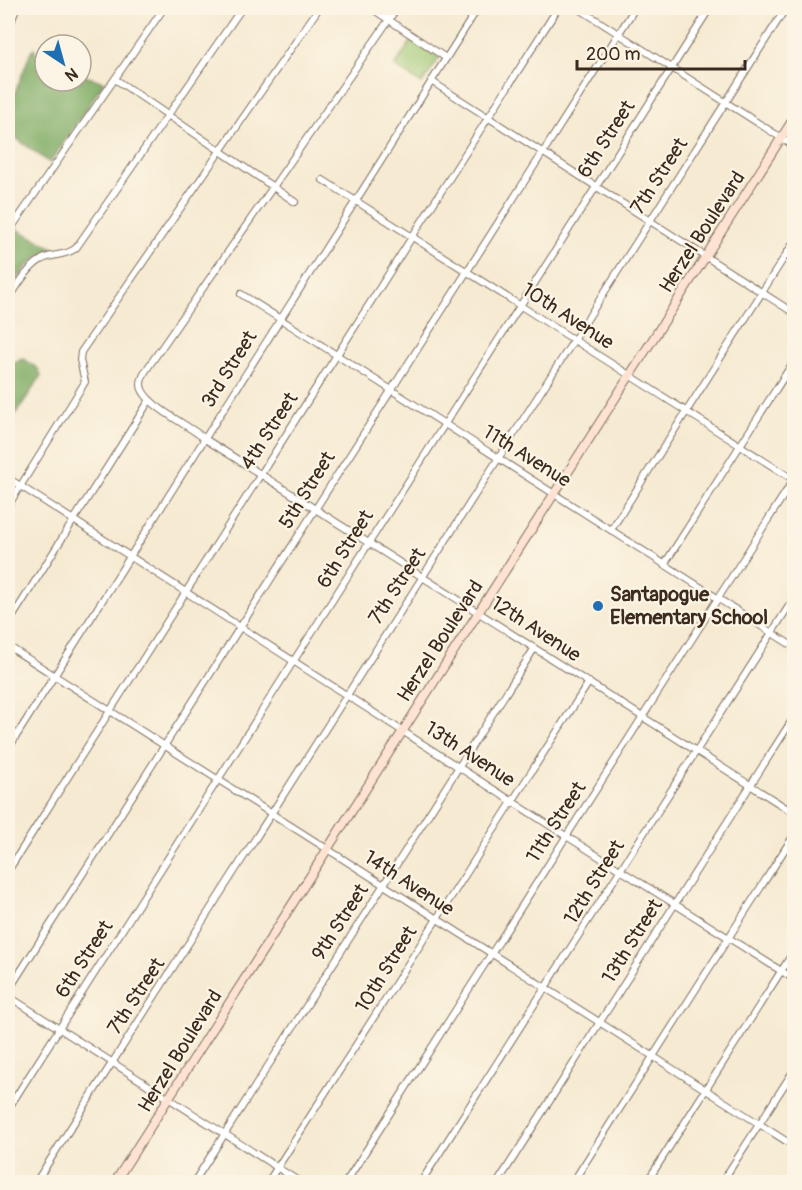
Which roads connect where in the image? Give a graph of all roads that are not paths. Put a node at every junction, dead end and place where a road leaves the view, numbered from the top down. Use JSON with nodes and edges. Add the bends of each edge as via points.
{"nodes":[{"id":1,"x":16,"y":8,"type":"edge"},
{"id":2,"x":164,"y":8,"type":"edge"},
{"id":3,"x":242,"y":8,"type":"edge"},
{"id":4,"x":319,"y":8,"type":"edge"},
{"id":5,"x":371,"y":8,"type":"edge"},
{"id":6,"x":397,"y":8,"type":"edge"},
{"id":7,"x":478,"y":8,"type":"edge"},
{"id":8,"x":558,"y":8,"type":"edge"},
{"id":9,"x":578,"y":8,"type":"edge"},
{"id":10,"x":635,"y":8,"type":"edge"},
{"id":11,"x":710,"y":8,"type":"edge"},
{"id":12,"x":786,"y":8,"type":"edge"},
{"id":13,"x":389,"y":20,"type":"junction"},
{"id":14,"x":8,"y":32,"type":"edge"},
{"id":15,"x":618,"y":34,"type":"junction"},
{"id":16,"x":446,"y":58,"type":"junction"},
{"id":17,"x":672,"y":68,"type":"junction"},
{"id":18,"x":115,"y":79,"type":"junction"},
{"id":19,"x":431,"y":81,"type":"junction"},
{"id":20,"x":726,"y":102,"type":"junction"},
{"id":21,"x":167,"y":115,"type":"junction"},
{"id":22,"x":488,"y":117,"type":"junction"},
{"id":23,"x":795,"y":118,"type":"edge"},
{"id":24,"x":782,"y":138,"type":"junction"},
{"id":25,"x":795,"y":146,"type":"edge"},
{"id":26,"x":220,"y":152,"type":"junction"},
{"id":27,"x":542,"y":152,"type":"junction"},
{"id":28,"x":324,"y":180,"type":"dead end"},
{"id":29,"x":596,"y":186,"type":"junction"},
{"id":30,"x":273,"y":188,"type":"junction"},
{"id":31,"x":356,"y":200,"type":"junction"},
{"id":32,"x":295,"y":202,"type":"dead end"},
{"id":33,"x":650,"y":220,"type":"junction"},
{"id":34,"x":12,"y":227,"type":"dead end"},
{"id":35,"x":412,"y":236,"type":"junction"},
{"id":36,"x":795,"y":242,"type":"edge"},
{"id":37,"x":706,"y":256,"type":"junction"},
{"id":38,"x":466,"y":271,"type":"junction"},
{"id":39,"x":762,"y":292,"type":"junction"},
{"id":40,"x":241,"y":294,"type":"dead end"},
{"id":41,"x":8,"y":300,"type":"edge"},
{"id":42,"x":520,"y":305,"type":"junction"},
{"id":43,"x":795,"y":313,"type":"edge"},
{"id":44,"x":280,"y":320,"type":"junction"},
{"id":45,"x":574,"y":340,"type":"junction"},
{"id":46,"x":336,"y":355,"type":"junction"},
{"id":47,"x":795,"y":361,"type":"edge"},
{"id":48,"x":630,"y":376,"type":"junction"},
{"id":49,"x":391,"y":389,"type":"junction"},
{"id":50,"x":149,"y":401,"type":"junction"},
{"id":51,"x":687,"y":411,"type":"junction"},
{"id":52,"x":445,"y":424,"type":"junction"},
{"id":53,"x":205,"y":439,"type":"junction"},
{"id":54,"x":740,"y":446,"type":"junction"},
{"id":55,"x":498,"y":458,"type":"junction"},
{"id":56,"x":261,"y":474,"type":"junction"},
{"id":57,"x":8,"y":478,"type":"edge"},
{"id":58,"x":794,"y":480,"type":"edge"},
{"id":59,"x":20,"y":486,"type":"junction"},
{"id":60,"x":555,"y":493,"type":"junction"},
{"id":61,"x":8,"y":506,"type":"edge"},
{"id":62,"x":315,"y":508,"type":"junction"},
{"id":63,"x":74,"y":520,"type":"junction"},
{"id":64,"x":611,"y":530,"type":"junction"},
{"id":65,"x":369,"y":542,"type":"junction"},
{"id":66,"x":130,"y":555,"type":"junction"},
{"id":67,"x":664,"y":565,"type":"junction"},
{"id":68,"x":423,"y":577,"type":"junction"},
{"id":69,"x":185,"y":593,"type":"junction"},
{"id":70,"x":795,"y":598,"type":"edge"},
{"id":71,"x":718,"y":599,"type":"junction"},
{"id":72,"x":478,"y":612,"type":"junction"},
{"id":73,"x":8,"y":624,"type":"edge"},
{"id":74,"x":239,"y":627,"type":"junction"},
{"id":75,"x":772,"y":633,"type":"junction"},
{"id":76,"x":8,"y":646,"type":"edge"},
{"id":77,"x":795,"y":647,"type":"edge"},
{"id":78,"x":534,"y":649,"type":"junction"},
{"id":79,"x":293,"y":662,"type":"junction"},
{"id":80,"x":54,"y":675,"type":"junction"},
{"id":81,"x":588,"y":682,"type":"junction"},
{"id":82,"x":347,"y":696,"type":"junction"},
{"id":83,"x":109,"y":712,"type":"junction"},
{"id":84,"x":642,"y":717,"type":"junction"},
{"id":85,"x":795,"y":717,"type":"edge"},
{"id":86,"x":402,"y":731,"type":"junction"},
{"id":87,"x":164,"y":746,"type":"junction"},
{"id":88,"x":8,"y":749,"type":"edge"},
{"id":89,"x":697,"y":751,"type":"junction"},
{"id":90,"x":460,"y":767,"type":"junction"},
{"id":91,"x":217,"y":780,"type":"junction"},
{"id":92,"x":751,"y":786,"type":"junction"},
{"id":93,"x":513,"y":802,"type":"junction"},
{"id":94,"x":795,"y":813,"type":"edge"},
{"id":95,"x":271,"y":814,"type":"junction"},
{"id":96,"x":795,"y":835,"type":"edge"},
{"id":97,"x":566,"y":836,"type":"junction"},
{"id":98,"x":328,"y":850,"type":"junction"},
{"id":99,"x":621,"y":870,"type":"junction"},
{"id":100,"x":8,"y":871,"type":"edge"},
{"id":101,"x":383,"y":886,"type":"junction"},
{"id":102,"x":675,"y":904,"type":"junction"},
{"id":103,"x":437,"y":920,"type":"junction"},
{"id":104,"x":729,"y":938,"type":"junction"},
{"id":105,"x":795,"y":951,"type":"edge"},
{"id":106,"x":491,"y":954,"type":"junction"},
{"id":107,"x":782,"y":971,"type":"junction"},
{"id":108,"x":795,"y":979,"type":"edge"},
{"id":109,"x":546,"y":989,"type":"junction"},
{"id":110,"x":8,"y":991,"type":"edge"},
{"id":111,"x":8,"y":996,"type":"edge"},
{"id":112,"x":600,"y":1023,"type":"junction"},
{"id":113,"x":59,"y":1028,"type":"junction"},
{"id":114,"x":654,"y":1056,"type":"junction"},
{"id":115,"x":113,"y":1062,"type":"junction"},
{"id":116,"x":795,"y":1070,"type":"edge"},
{"id":117,"x":706,"y":1090,"type":"junction"},
{"id":118,"x":169,"y":1098,"type":"junction"},
{"id":119,"x":8,"y":1109,"type":"edge"},
{"id":120,"x":760,"y":1124,"type":"junction"},
{"id":121,"x":225,"y":1134,"type":"junction"},
{"id":122,"x":795,"y":1146,"type":"edge"},
{"id":123,"x":278,"y":1168,"type":"junction"},
{"id":124,"x":36,"y":1182,"type":"edge"},
{"id":125,"x":115,"y":1182,"type":"edge"},
{"id":126,"x":194,"y":1182,"type":"edge"},
{"id":127,"x":268,"y":1182,"type":"edge"},
{"id":128,"x":300,"y":1182,"type":"edge"},
{"id":129,"x":346,"y":1182,"type":"edge"},
{"id":130,"x":421,"y":1182,"type":"edge"},
{"id":131,"x":498,"y":1182,"type":"edge"},
{"id":132,"x":573,"y":1182,"type":"edge"},
{"id":133,"x":647,"y":1182,"type":"edge"},
{"id":134,"x":722,"y":1182,"type":"edge"}],
"edges":[{"from":1,"to":14,"type":"street"},
{"from":2,"to":18,"type":"street"},
{"from":3,"to":21,"type":"street"},
{"from":4,"to":26,"type":"street"},
{"from":5,"to":13,"type":"street"},
{"from":6,"to":13,"type":"street"},
{"from":7,"to":16,"type":"street","name":"3rd Street"},
{"from":8,"to":22,"type":"street","name":"4th Street"},
{"from":9,"to":15,"type":"street"},
{"from":10,"to":15,"type":"street","name":"5th Street"},
{"from":11,"to":17,"type":"street","name":"6th Street"},
{"from":12,"to":20,"type":"street","name":"7th Street"},
{"from":13,"to":16,"type":"street"},
{"from":13,"to":30,"type":"street"},
{"from":15,"to":17,"type":"street"},
{"from":15,"to":27,"type":"street","name":"5th Street"},
{"from":16,"to":19,"type":"street","name":"3rd Street"},
{"from":17,"to":20,"type":"street"},
{"from":17,"to":29,"type":"street","name":"6th Street"},
{"from":18,"to":21,"type":"street"},
{"from":18,"to":34,"type":"street"},
{"from":19,"to":22,"type":"street"},
{"from":19,"to":31,"type":"street","name":"3rd Street"},
{"from":20,"to":24,"type":"street"},
{"from":20,"to":33,"type":"street","name":"7th Street"},
{"from":21,"to":26,"type":"street"},
{"from":21,"to":41,"type":"street","via":[[76,248],[41,259]]},
{"from":22,"to":27,"type":"street"},
{"from":22,"to":35,"type":"street","name":"4th Street"},
{"from":23,"to":24,"type":"street","name":"Herzel Boulevard"},
{"from":24,"to":25,"type":"street"},
{"from":24,"to":37,"type":"street","name":"Herzel Boulevard"},
{"from":26,"to":30,"type":"street"},
{"from":26,"to":59,"type":"street","via":[[81,352],[85,382]]},
{"from":27,"to":29,"type":"street"},
{"from":27,"to":38,"type":"street","name":"5th Street"},
{"from":28,"to":31,"type":"street","name":"10th Avenue"},
{"from":29,"to":33,"type":"street"},
{"from":29,"to":42,"type":"street","name":"6th Street"},
{"from":30,"to":32,"type":"street"},
{"from":30,"to":50,"type":"street","name":"12th Avenue","via":[[151,363],[141,383]]},
{"from":31,"to":35,"type":"street","name":"10th Avenue"},
{"from":31,"to":44,"type":"street","name":"3rd Street"},
{"from":33,"to":37,"type":"street"},
{"from":33,"to":45,"type":"street","name":"7th Street"},
{"from":35,"to":38,"type":"street","name":"10th Avenue"},
{"from":35,"to":46,"type":"street","name":"4th Street"},
{"from":36,"to":39,"type":"street"},
{"from":37,"to":39,"type":"street"},
{"from":37,"to":48,"type":"street","name":"Herzel Boulevard"},
{"from":38,"to":42,"type":"street","name":"10th Avenue"},
{"from":38,"to":49,"type":"street","name":"5th Street"},
{"from":39,"to":43,"type":"street"},
{"from":39,"to":51,"type":"street"},
{"from":40,"to":44,"type":"street","name":"11th Avenue"},
{"from":42,"to":45,"type":"street","name":"10th Avenue"},
{"from":42,"to":52,"type":"street","name":"6th Street"},
{"from":44,"to":46,"type":"street","name":"11th Avenue"},
{"from":44,"to":53,"type":"street","name":"3rd Street"},
{"from":45,"to":48,"type":"street","name":"10th Avenue"},
{"from":45,"to":55,"type":"street","name":"7th Street"},
{"from":46,"to":49,"type":"street","name":"11th Avenue"},
{"from":46,"to":56,"type":"street","name":"4th Street"},
{"from":47,"to":54,"type":"street"},
{"from":48,"to":51,"type":"street","name":"10th Avenue"},
{"from":48,"to":60,"type":"street","name":"Herzel Boulevard"},
{"from":49,"to":52,"type":"street","name":"11th Avenue"},
{"from":49,"to":62,"type":"street","name":"5th Street"},
{"from":50,"to":53,"type":"street","name":"12th Avenue"},
{"from":50,"to":63,"type":"street"},
{"from":51,"to":54,"type":"street","name":"10th Avenue"},
{"from":51,"to":64,"type":"street"},
{"from":52,"to":55,"type":"street","name":"11th Avenue"},
{"from":52,"to":65,"type":"street","name":"6th Street"},
{"from":53,"to":56,"type":"street","name":"12th Avenue"},
{"from":53,"to":66,"type":"street","name":"3rd Street"},
{"from":54,"to":58,"type":"street","name":"10th Avenue"},
{"from":54,"to":67,"type":"street"},
{"from":55,"to":60,"type":"street","name":"11th Avenue"},
{"from":55,"to":68,"type":"street","name":"7th Street"},
{"from":56,"to":62,"type":"street","name":"12th Avenue"},
{"from":56,"to":69,"type":"street","name":"4th Street"},
{"from":57,"to":59,"type":"street","name":"13th Avenue"},
{"from":58,"to":71,"type":"street","name":"11th Street"},
{"from":59,"to":61,"type":"street"},
{"from":59,"to":63,"type":"street","name":"13th Avenue"},
{"from":60,"to":64,"type":"street","name":"11th Avenue"},
{"from":60,"to":72,"type":"street","name":"Herzel Boulevard"},
{"from":62,"to":65,"type":"street","name":"12th Avenue"},
{"from":62,"to":74,"type":"street","name":"5th Street"},
{"from":63,"to":66,"type":"street","name":"13th Avenue"},
{"from":63,"to":73,"type":"street"},
{"from":64,"to":67,"type":"street","name":"11th Avenue"},
{"from":65,"to":68,"type":"street","name":"12th Avenue"},
{"from":65,"to":79,"type":"street","name":"6th Street"},
{"from":66,"to":69,"type":"street","name":"13th Avenue"},
{"from":66,"to":80,"type":"street","name":"3rd Street"},
{"from":67,"to":71,"type":"street","name":"11th Avenue"},
{"from":68,"to":72,"type":"street","name":"12th Avenue"},
{"from":68,"to":82,"type":"street","name":"7th Street"},
{"from":69,"to":74,"type":"street","name":"13th Avenue"},
{"from":69,"to":83,"type":"street","name":"4th Street"},
{"from":70,"to":75,"type":"street","name":"12th Street"},
{"from":71,"to":75,"type":"street","name":"11th Avenue"},
{"from":71,"to":84,"type":"street","name":"11th Street"},
{"from":72,"to":78,"type":"street","name":"12th Avenue"},
{"from":72,"to":86,"type":"street","name":"Herzel Boulevard"},
{"from":74,"to":79,"type":"street","name":"13th Avenue"},
{"from":74,"to":87,"type":"street","name":"5th Street"},
{"from":75,"to":77,"type":"street","name":"11th Avenue"},
{"from":75,"to":89,"type":"street","name":"12th Street"},
{"from":76,"to":80,"type":"street","name":"14th Avenue"},
{"from":78,"to":81,"type":"street","name":"12th Avenue"},
{"from":78,"to":90,"type":"street","name":"9th Street"},
{"from":79,"to":82,"type":"street","name":"13th Avenue"},
{"from":79,"to":91,"type":"street","name":"6th Street"},
{"from":80,"to":83,"type":"street","name":"14th Avenue"},
{"from":80,"to":88,"type":"street","name":"3rd Street"},
{"from":81,"to":84,"type":"street","name":"12th Avenue"},
{"from":81,"to":93,"type":"street","name":"10th Street"},
{"from":82,"to":86,"type":"street","name":"13th Avenue"},
{"from":82,"to":95,"type":"street","name":"7th Street"},
{"from":83,"to":87,"type":"street","name":"14th Avenue"},
{"from":83,"to":100,"type":"street","name":"4th Street"},
{"from":84,"to":89,"type":"street","name":"12th Avenue"},
{"from":84,"to":97,"type":"street","name":"11th Street"},
{"from":85,"to":92,"type":"street","name":"13th Street"},
{"from":86,"to":90,"type":"street","name":"13th Avenue"},
{"from":86,"to":98,"type":"street","name":"Herzel Boulevard"},
{"from":87,"to":91,"type":"street","name":"14th Avenue"},
{"from":87,"to":110,"type":"street","name":"5th Street"},
{"from":89,"to":92,"type":"street","name":"12th Avenue"},
{"from":89,"to":99,"type":"street","name":"12th Street"},
{"from":90,"to":93,"type":"street","name":"13th Avenue"},
{"from":90,"to":101,"type":"street","name":"9th Street"},
{"from":91,"to":95,"type":"street","name":"14th Avenue"},
{"from":91,"to":113,"type":"street","name":"6th Street"},
{"from":92,"to":94,"type":"street","name":"12th Avenue"},
{"from":92,"to":102,"type":"street","name":"13th Street"},
{"from":93,"to":97,"type":"street","name":"13th Avenue"},
{"from":93,"to":103,"type":"street","name":"10th Street"},
{"from":95,"to":98,"type":"street","name":"14th Avenue"},
{"from":95,"to":115,"type":"street","name":"7th Street"},
{"from":96,"to":104,"type":"street"},
{"from":97,"to":99,"type":"street","name":"13th Avenue"},
{"from":97,"to":106,"type":"street","name":"11th Street"},
{"from":98,"to":101,"type":"street","name":"14th Avenue"},
{"from":98,"to":118,"type":"street","name":"Herzel Boulevard"},
{"from":99,"to":102,"type":"street","name":"13th Avenue"},
{"from":99,"to":109,"type":"street","name":"12th Street"},
{"from":101,"to":103,"type":"street","name":"14th Avenue"},
{"from":101,"to":121,"type":"street","name":"9th Street"},
{"from":102,"to":104,"type":"street","name":"13th Avenue"},
{"from":102,"to":112,"type":"street","name":"13th Street"},
{"from":103,"to":106,"type":"street","name":"14th Avenue"},
{"from":103,"to":123,"type":"street","name":"10th Street"},
{"from":104,"to":107,"type":"street","name":"13th Avenue"},
{"from":104,"to":114,"type":"street"},
{"from":105,"to":107,"type":"street"},
{"from":106,"to":109,"type":"street","name":"14th Avenue"},
{"from":106,"to":129,"type":"street","name":"11th Street"},
{"from":107,"to":108,"type":"street","name":"13th Avenue"},
{"from":107,"to":117,"type":"street"},
{"from":109,"to":112,"type":"street","name":"14th Avenue"},
{"from":109,"to":130,"type":"street","name":"12th Street"},
{"from":111,"to":113,"type":"street"},
{"from":112,"to":114,"type":"street","name":"14th Avenue"},
{"from":112,"to":131,"type":"street","name":"13th Street"},
{"from":113,"to":115,"type":"street"},
{"from":113,"to":119,"type":"street","name":"6th Street"},
{"from":114,"to":117,"type":"street","name":"14th Avenue"},
{"from":114,"to":132,"type":"street"},
{"from":115,"to":118,"type":"street"},
{"from":115,"to":124,"type":"street","name":"7th Street"},
{"from":116,"to":120,"type":"street"},
{"from":117,"to":120,"type":"street","name":"14th Avenue"},
{"from":117,"to":133,"type":"street"},
{"from":118,"to":121,"type":"street"},
{"from":118,"to":125,"type":"street","name":"Herzel Boulevard"},
{"from":120,"to":122,"type":"street","name":"14th Avenue"},
{"from":120,"to":134,"type":"street"},
{"from":121,"to":123,"type":"street"},
{"from":121,"to":126,"type":"street","name":"9th Street"},
{"from":123,"to":127,"type":"street","name":"10th Street"},
{"from":123,"to":128,"type":"street"}]}
